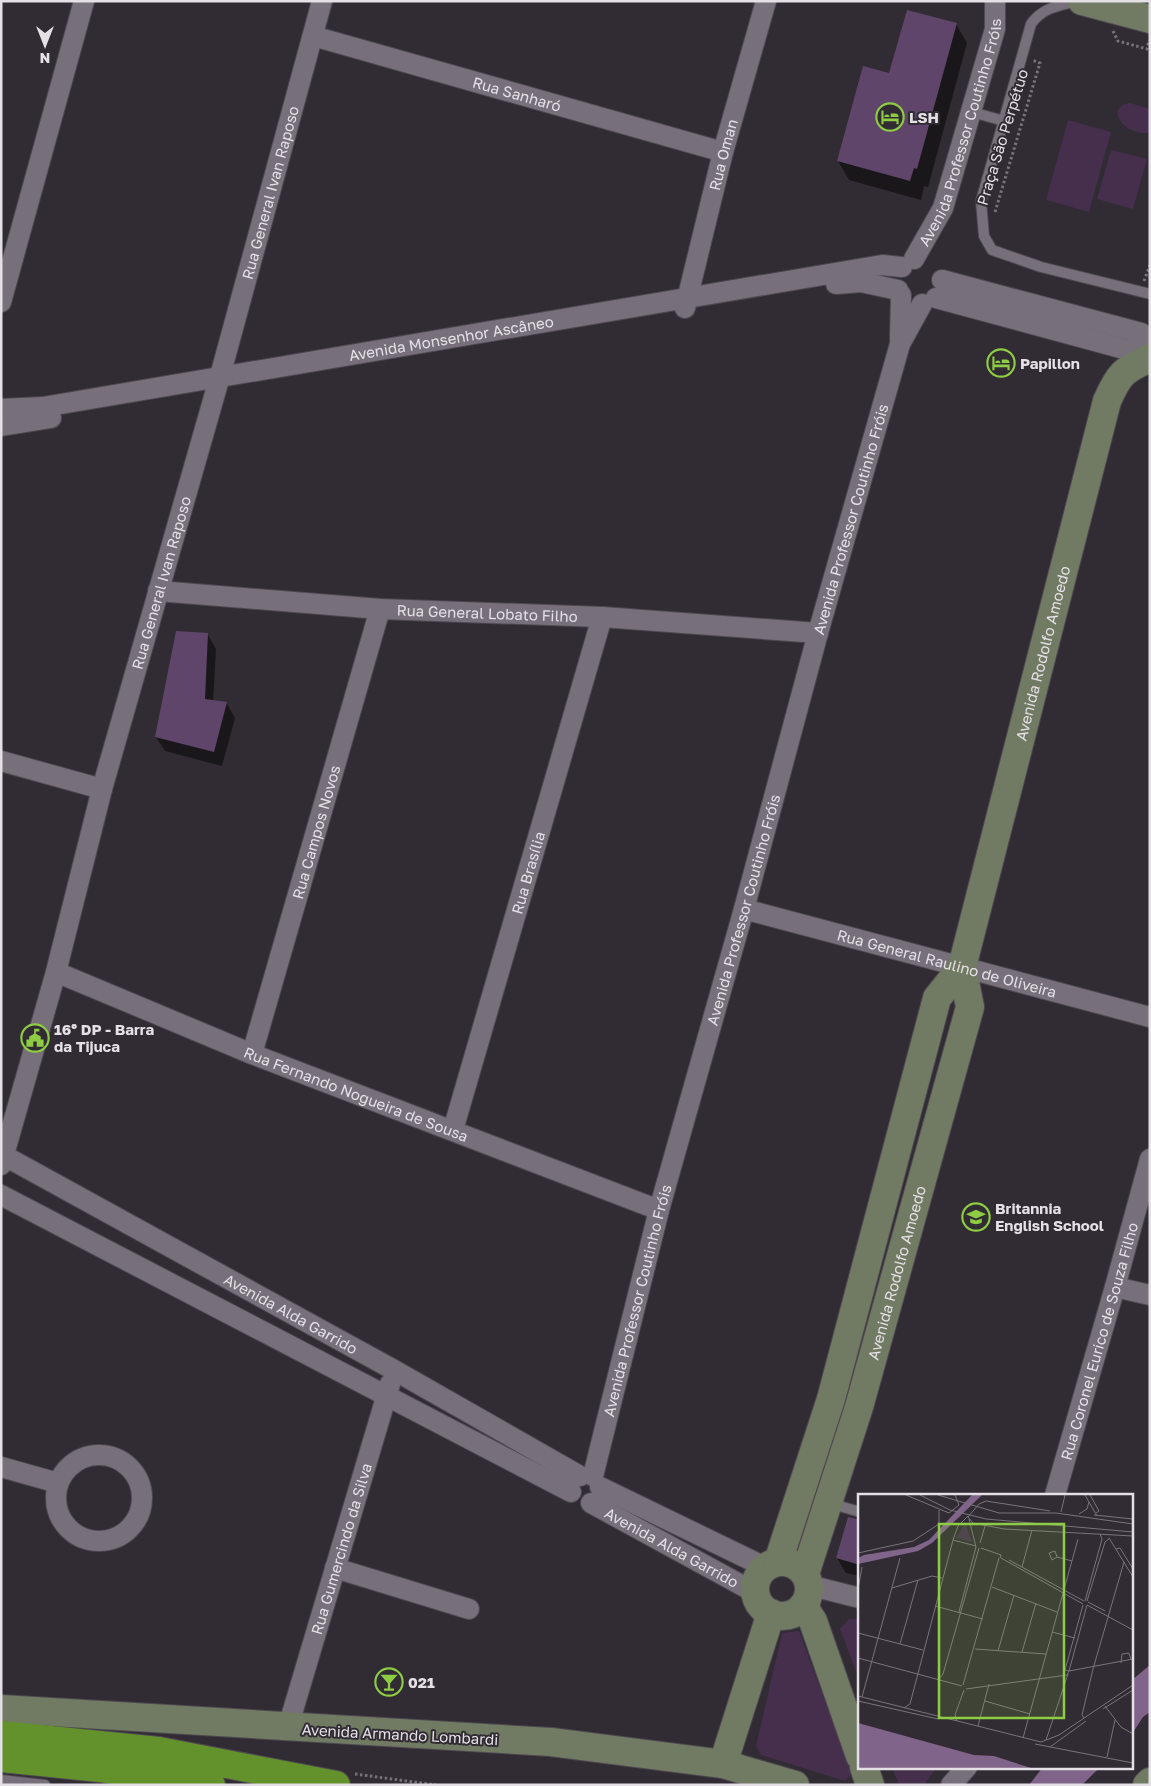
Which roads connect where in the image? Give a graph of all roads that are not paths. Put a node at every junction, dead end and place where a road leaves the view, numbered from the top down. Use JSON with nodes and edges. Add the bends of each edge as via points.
{"nodes":[{"id":1,"x":84,"y":1,"type":"edge"},
{"id":2,"x":322,"y":1,"type":"edge"},
{"id":3,"x":766,"y":1,"type":"edge"},
{"id":4,"x":995,"y":1,"type":"edge"},
{"id":5,"x":1080,"y":1,"type":"edge"},
{"id":6,"x":1150,"y":19,"type":"edge"},
{"id":7,"x":313,"y":36,"type":"junction"},
{"id":8,"x":972,"y":112,"type":"junction"},
{"id":9,"x":1004,"y":121,"type":"junction"},
{"id":10,"x":722,"y":152,"type":"junction"},
{"id":11,"x":908,"y":263,"type":"junction"},
{"id":12,"x":899,"y":292,"type":"junction"},
{"id":13,"x":934,"y":294,"type":"junction"},
{"id":14,"x":1150,"y":294,"type":"edge"},
{"id":15,"x":1,"y":302,"type":"edge"},
{"id":16,"x":686,"y":303,"type":"junction"},
{"id":17,"x":900,"y":344,"type":"junction"},
{"id":18,"x":1150,"y":356,"type":"edge"},
{"id":19,"x":217,"y":384,"type":"junction"},
{"id":20,"x":1,"y":410,"type":"edge"},
{"id":21,"x":1,"y":426,"type":"edge"},
{"id":22,"x":158,"y":591,"type":"junction"},
{"id":23,"x":380,"y":609,"type":"junction"},
{"id":24,"x":602,"y":617,"type":"junction"},
{"id":25,"x":818,"y":633,"type":"junction"},
{"id":26,"x":1,"y":761,"type":"edge"},
{"id":27,"x":102,"y":789,"type":"junction"},
{"id":28,"x":744,"y":909,"type":"junction"},
{"id":29,"x":962,"y":967,"type":"junction"},
{"id":30,"x":56,"y":972,"type":"junction"},
{"id":31,"x":1150,"y":1017,"type":"edge"},
{"id":32,"x":252,"y":1054,"type":"junction"},
{"id":33,"x":453,"y":1130,"type":"junction"},
{"id":34,"x":2,"y":1158,"type":"edge"},
{"id":35,"x":1150,"y":1159,"type":"edge"},
{"id":36,"x":1,"y":1195,"type":"edge"},
{"id":37,"x":659,"y":1210,"type":"junction"},
{"id":38,"x":1116,"y":1287,"type":"junction"},
{"id":39,"x":1150,"y":1295,"type":"edge"},
{"id":40,"x":394,"y":1370,"type":"junction"},
{"id":41,"x":385,"y":1397,"type":"junction"},
{"id":42,"x":831,"y":1399,"type":"junction"},
{"id":43,"x":859,"y":1407,"type":"junction"},
{"id":44,"x":1,"y":1467,"type":"edge"},
{"id":45,"x":58,"y":1483,"type":"junction"},
{"id":46,"x":587,"y":1487,"type":"junction"},
{"id":47,"x":1055,"y":1494,"type":"edge"},
{"id":48,"x":828,"y":1503,"type":"junction"},
{"id":49,"x":858,"y":1511,"type":"edge"},
{"id":50,"x":335,"y":1568,"type":"junction"},
{"id":51,"x":766,"y":1573,"type":"junction"},
{"id":52,"x":805,"y":1588,"type":"junction"},
{"id":53,"x":858,"y":1598,"type":"edge"},
{"id":54,"x":469,"y":1609,"type":"dead end"},
{"id":55,"x":771,"y":1613,"type":"junction"},
{"id":56,"x":1,"y":1709,"type":"edge"},
{"id":57,"x":288,"y":1727,"type":"junction"},
{"id":58,"x":1,"y":1735,"type":"edge"},
{"id":59,"x":858,"y":1750,"type":"edge"},
{"id":60,"x":1,"y":1758,"type":"edge"},
{"id":61,"x":723,"y":1764,"type":"junction"},
{"id":62,"x":864,"y":1768,"type":"edge"},
{"id":63,"x":966,"y":1768,"type":"edge"},
{"id":64,"x":1,"y":1780,"type":"edge"},
{"id":65,"x":1150,"y":1782,"type":"edge"},
{"id":66,"x":45,"y":1785,"type":"edge"},
{"id":67,"x":211,"y":1785,"type":"edge"},
{"id":68,"x":336,"y":1785,"type":"edge"},
{"id":69,"x":795,"y":1785,"type":"edge"},
{"id":70,"x":870,"y":1785,"type":"edge"},
{"id":71,"x":951,"y":1785,"type":"edge"},
{"id":72,"x":1147,"y":1785,"type":"edge"}],
"edges":[{"from":1,"to":15,"type":"street"},
{"from":2,"to":7,"type":"street","name":"Rua General Ivan Raposo"},
{"from":3,"to":10,"type":"street","name":"Rua Oman"},
{"from":4,"to":8,"type":"street","name":"Avenida Professor Coutinho Fróis","via":[[995,29]]},
{"from":5,"to":6,"type":"street"},
{"from":5,"to":9,"type":"lane","name":"Praça São Perpétuo","via":[[1050,8],[1038,14],[1031,24]]},
{"from":7,"to":10,"type":"street","name":"Rua Sanharó"},
{"from":7,"to":19,"type":"street","name":"Rua General Ivan Raposo"},
{"from":8,"to":9,"type":"lane"},
{"from":8,"to":11,"type":"street","name":"Avenida Professor Coutinho Fróis","via":[[943,208]]},
{"from":9,"to":14,"type":"lane","name":"Praça São Perpétuo","via":[[981,201],[984,236],[992,250],[1041,267]]},
{"from":10,"to":16,"type":"street","name":"Rua Oman"},
{"from":11,"to":12,"type":"street","via":[[897,278]]},
{"from":11,"to":13,"type":"street","via":[[922,259],[936,266]]},
{"from":11,"to":16,"type":"street","name":"Avenida Monsenhor Ascâneo","via":[[882,265]]},
{"from":12,"to":13,"type":"street","via":[[910,302]]},
{"from":12,"to":16,"type":"street","name":"Avenida Monsenhor Ascâneo","via":[[861,282],[847,282]]},
{"from":12,"to":17,"type":"street","name":"Avenida Professor Coutinho Fróis"},
{"from":13,"to":17,"type":"street","name":"Avenida Professor Coutinho Fróis"},
{"from":13,"to":18,"type":"street"},
{"from":16,"to":19,"type":"street","name":"Avenida Monsenhor Ascâneo"},
{"from":17,"to":25,"type":"street","name":"Avenida Professor Coutinho Fróis"},
{"from":18,"to":29,"type":"street","name":"Avenida Rodolfo Amoedo","via":[[1127,368],[1107,401]]},
{"from":19,"to":20,"type":"street","name":"Avenida Monsenhor Ascâneo"},
{"from":19,"to":21,"type":"street","name":"Avenida Monsenhor Ascâneo"},
{"from":19,"to":22,"type":"street","name":"Rua General Ivan Raposo"},
{"from":22,"to":23,"type":"street","name":"Rua General Lobato Filho"},
{"from":22,"to":27,"type":"street","name":"Rua General Ivan Raposo"},
{"from":23,"to":24,"type":"street","name":"Rua General Lobato Filho"},
{"from":23,"to":32,"type":"street","name":"Rua Campos Novos"},
{"from":24,"to":25,"type":"street","name":"Rua General Lobato Filho"},
{"from":24,"to":33,"type":"street","name":"Rua Brasília"},
{"from":25,"to":28,"type":"street","name":"Avenida Professor Coutinho Fróis"},
{"from":26,"to":27,"type":"street"},
{"from":27,"to":30,"type":"street","name":"Rua General Ivan Raposo"},
{"from":28,"to":29,"type":"street","name":"Rua General Raulino de Oliveira"},
{"from":28,"to":37,"type":"street","name":"Avenida Professor Coutinho Fróis"},
{"from":29,"to":31,"type":"street","name":"Rua General Raulino de Oliveira"},
{"from":29,"to":42,"type":"street","name":"Avenida Rodolfo Amoedo","via":[[936,998]]},
{"from":29,"to":43,"type":"street","name":"Avenida Rodolfo Amoedo","via":[[970,1007]]},
{"from":30,"to":32,"type":"street","name":"Rua Fernando Nogueira de Sousa"},
{"from":30,"to":34,"type":"street","name":"Rua General Ivan Raposo"},
{"from":32,"to":33,"type":"street","name":"Rua Fernando Nogueira de Sousa"},
{"from":33,"to":37,"type":"street","name":"Rua Fernando Nogueira de Sousa"},
{"from":34,"to":40,"type":"street","name":"Avenida Alda Garrido"},
{"from":35,"to":38,"type":"street","name":"Rua Coronel Eurico de Souza Filho"},
{"from":36,"to":41,"type":"street","name":"Avenida Alda Garrido"},
{"from":37,"to":46,"type":"street","name":"Avenida Professor Coutinho Fróis"},
{"from":38,"to":39,"type":"street"},
{"from":38,"to":47,"type":"street","name":"Rua Coronel Eurico de Souza Filho"},
{"from":40,"to":41,"type":"street","name":"Rua Gumercindo da Silva"},
{"from":40,"to":46,"type":"street","name":"Avenida Alda Garrido"},
{"from":41,"to":46,"type":"street","name":"Avenida Alda Garrido"},
{"from":41,"to":50,"type":"street","name":"Rua Gumercindo da Silva"},
{"from":42,"to":43,"type":"street"},
{"from":42,"to":51,"type":"street","name":"Avenida Rodolfo Amoedo"},
{"from":43,"to":48,"type":"street","name":"Avenida Rodolfo Amoedo"},
{"from":44,"to":45,"type":"street"},
{"from":45,"to":45,"type":"street","via":[[55,1498],[59,1514],[67,1528],[80,1537],[96,1541],[112,1539],[126,1532],[137,1520],[142,1505],[142,1489],[136,1474],[125,1462],[94,1454],[79,1459],[66,1469]]},
{"from":46,"to":51,"type":"street","name":"Avenida Alda Garrido"},
{"from":48,"to":49,"type":"lane"},
{"from":48,"to":52,"type":"street","name":"Avenida Rodolfo Amoedo"},
{"from":50,"to":54,"type":"street"},
{"from":50,"to":57,"type":"street","name":"Rua Gumercindo da Silva"},
{"from":51,"to":52,"type":"street","via":[[789,1562],[798,1567]]},
{"from":51,"to":55,"type":"street","via":[[762,1608]]},
{"from":52,"to":53,"type":"street"},
{"from":52,"to":55,"type":"street","via":[[788,1615]]},
{"from":52,"to":59,"type":"street","via":[[813,1621]]},
{"from":55,"to":61,"type":"street"},
{"from":56,"to":57,"type":"street","name":"Avenida Armando Lombardi"},
{"from":57,"to":61,"type":"street","name":"Avenida Armando Lombardi","via":[[551,1742]]},
{"from":58,"to":68,"type":"highway","via":[[160,1751]]},
{"from":60,"to":67,"type":"highway","via":[[100,1768]]},
{"from":61,"to":69,"type":"street","name":"Avenida Armando Lombardi"},
{"from":62,"to":70,"type":"street"},
{"from":63,"to":71,"type":"street"},
{"from":64,"to":66,"type":"lane"},
{"from":65,"to":72,"type":"street"}]}
